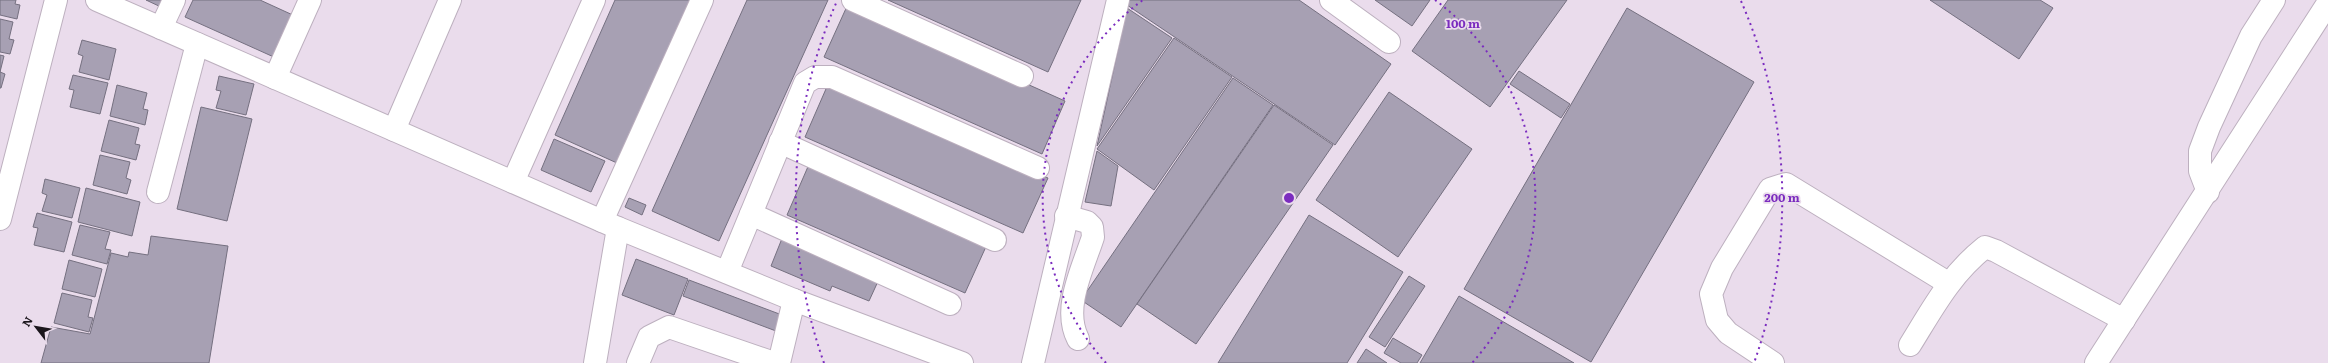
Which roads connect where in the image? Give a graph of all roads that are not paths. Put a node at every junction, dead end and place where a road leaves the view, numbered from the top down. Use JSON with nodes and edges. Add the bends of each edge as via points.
{"nodes":[{"id":1,"x":56,"y":0,"type":"edge"},
{"id":2,"x":97,"y":0,"type":"edge"},
{"id":3,"x":174,"y":0,"type":"edge"},
{"id":4,"x":310,"y":0,"type":"edge"},
{"id":5,"x":450,"y":0,"type":"edge"},
{"id":6,"x":594,"y":0,"type":"edge"},
{"id":7,"x":702,"y":0,"type":"edge"},
{"id":8,"x":853,"y":0,"type":"edge"},
{"id":9,"x":1118,"y":0,"type":"edge"},
{"id":10,"x":1331,"y":0,"type":"edge"},
{"id":11,"x":2274,"y":0,"type":"edge"},
{"id":12,"x":2328,"y":3,"type":"edge"},
{"id":13,"x":161,"y":28,"type":"junction"},
{"id":14,"x":1389,"y":42,"type":"dead end"},
{"id":15,"x":197,"y":44,"type":"junction"},
{"id":16,"x":1022,"y":76,"type":"dead end"},
{"id":17,"x":275,"y":78,"type":"junction"},
{"id":18,"x":394,"y":130,"type":"junction"},
{"id":19,"x":780,"y":142,"type":"junction"},
{"id":20,"x":1038,"y":168,"type":"dead end"},
{"id":21,"x":513,"y":182,"type":"junction"},
{"id":22,"x":158,"y":192,"type":"dead end"},
{"id":23,"x":2208,"y":192,"type":"junction"},
{"id":24,"x":751,"y":214,"type":"junction"},
{"id":25,"x":1066,"y":216,"type":"junction"},
{"id":26,"x":0,"y":219,"type":"edge"},
{"id":27,"x":610,"y":225,"type":"junction"},
{"id":28,"x":995,"y":240,"type":"dead end"},
{"id":29,"x":727,"y":272,"type":"junction"},
{"id":30,"x":1948,"y":283,"type":"junction"},
{"id":31,"x":794,"y":300,"type":"junction"},
{"id":32,"x":950,"y":304,"type":"dead end"},
{"id":33,"x":2124,"y":320,"type":"junction"},
{"id":34,"x":1078,"y":339,"type":"dead end"},
{"id":35,"x":1910,"y":345,"type":"dead end"},
{"id":36,"x":595,"y":363,"type":"edge"},
{"id":37,"x":638,"y":363,"type":"edge"},
{"id":38,"x":774,"y":363,"type":"edge"},
{"id":39,"x":779,"y":363,"type":"edge"},
{"id":40,"x":962,"y":363,"type":"edge"},
{"id":41,"x":1033,"y":363,"type":"edge"},
{"id":42,"x":1773,"y":363,"type":"edge"},
{"id":43,"x":2096,"y":363,"type":"edge"}],
"edges":[{"from":1,"to":26,"type":"street"},
{"from":2,"to":13,"type":"street"},
{"from":3,"to":13,"type":"street"},
{"from":4,"to":17,"type":"street"},
{"from":5,"to":18,"type":"street"},
{"from":6,"to":21,"type":"street"},
{"from":7,"to":27,"type":"street"},
{"from":8,"to":16,"type":"street"},
{"from":9,"to":25,"type":"street"},
{"from":10,"to":14,"type":"street"},
{"from":11,"to":23,"type":"street","via":[[2251,36],[2200,151],[2200,171]]},
{"from":12,"to":23,"type":"street"},
{"from":13,"to":15,"type":"street"},
{"from":15,"to":17,"type":"street"},
{"from":15,"to":22,"type":"street"},
{"from":17,"to":18,"type":"street"},
{"from":18,"to":21,"type":"street"},
{"from":19,"to":20,"type":"street","via":[[805,84],[815,77],[832,77]]},
{"from":19,"to":24,"type":"street"},
{"from":19,"to":28,"type":"street"},
{"from":21,"to":27,"type":"street"},
{"from":23,"to":33,"type":"street"},
{"from":24,"to":29,"type":"street"},
{"from":24,"to":32,"type":"street"},
{"from":25,"to":34,"type":"street","via":[[1086,222],[1092,227],[1093,237],[1071,314],[1072,328]]},
{"from":25,"to":41,"type":"street"},
{"from":27,"to":29,"type":"street"},
{"from":27,"to":36,"type":"street"},
{"from":29,"to":31,"type":"street"},
{"from":30,"to":33,"type":"street","via":[[1966,262],[1985,247]]},
{"from":30,"to":35,"type":"street"},
{"from":30,"to":42,"type":"street","via":[[1786,184],[1770,189],[1722,268],[1711,294],[1717,320],[1728,333]]},
{"from":31,"to":39,"type":"street"},
{"from":31,"to":40,"type":"street"},
{"from":33,"to":43,"type":"street"},
{"from":37,"to":38,"type":"street","via":[[649,337],[669,327]]}]}
